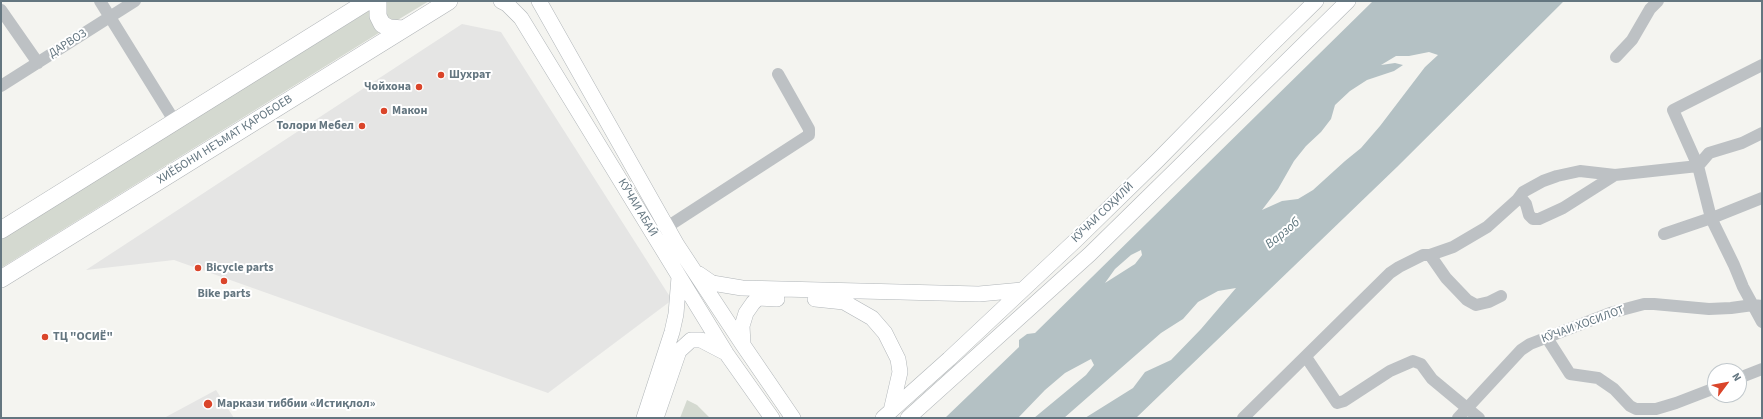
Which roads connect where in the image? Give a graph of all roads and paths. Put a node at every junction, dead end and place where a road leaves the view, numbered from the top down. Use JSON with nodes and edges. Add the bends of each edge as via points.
{"nodes":[{"id":1,"x":100,"y":1,"type":"edge"},
{"id":2,"x":135,"y":1,"type":"edge"},
{"id":3,"x":368,"y":1,"type":"edge"},
{"id":4,"x":378,"y":1,"type":"edge"},
{"id":5,"x":449,"y":1,"type":"edge"},
{"id":6,"x":501,"y":1,"type":"edge"},
{"id":7,"x":539,"y":1,"type":"edge"},
{"id":8,"x":1316,"y":1,"type":"edge"},
{"id":9,"x":1348,"y":1,"type":"edge"},
{"id":10,"x":1658,"y":1,"type":"edge"},
{"id":11,"x":1,"y":10,"type":"edge"},
{"id":12,"x":110,"y":17,"type":"junction"},
{"id":13,"x":404,"y":29,"type":"junction"},
{"id":14,"x":1267,"y":49,"type":"junction"},
{"id":15,"x":1616,"y":56,"type":"dead end"},
{"id":16,"x":38,"y":63,"type":"junction"},
{"id":17,"x":1283,"y":65,"type":"junction"},
{"id":18,"x":1762,"y":65,"type":"edge"},
{"id":19,"x":778,"y":74,"type":"dead end"},
{"id":20,"x":1232,"y":85,"type":"junction"},
{"id":21,"x":1,"y":86,"type":"edge"},
{"id":22,"x":1248,"y":101,"type":"junction"},
{"id":23,"x":175,"y":122,"type":"junction"},
{"id":24,"x":1762,"y":133,"type":"edge"},
{"id":25,"x":1698,"y":166,"type":"junction"},
{"id":26,"x":1615,"y":175,"type":"junction"},
{"id":27,"x":1762,"y":198,"type":"edge"},
{"id":28,"x":1517,"y":200,"type":"junction"},
{"id":29,"x":1711,"y":218,"type":"junction"},
{"id":30,"x":667,"y":227,"type":"junction"},
{"id":31,"x":1,"y":230,"type":"edge"},
{"id":32,"x":1664,"y":234,"type":"dead end"},
{"id":33,"x":1430,"y":255,"type":"junction"},
{"id":34,"x":696,"y":271,"type":"junction"},
{"id":35,"x":679,"y":277,"type":"junction"},
{"id":36,"x":1,"y":279,"type":"edge"},
{"id":37,"x":1022,"y":290,"type":"junction"},
{"id":38,"x":1501,"y":296,"type":"dead end"},
{"id":39,"x":1757,"y":305,"type":"edge"},
{"id":40,"x":1762,"y":322,"type":"edge"},
{"id":41,"x":1547,"y":338,"type":"junction"},
{"id":42,"x":743,"y":345,"type":"junction"},
{"id":43,"x":726,"y":353,"type":"junction"},
{"id":44,"x":1306,"y":357,"type":"junction"},
{"id":45,"x":1762,"y":369,"type":"edge"},
{"id":46,"x":1747,"y":375,"type":"edge"},
{"id":47,"x":1707,"y":391,"type":"edge"},
{"id":48,"x":1466,"y":408,"type":"junction"},
{"id":49,"x":887,"y":414,"type":"edge"},
{"id":50,"x":644,"y":418,"type":"edge"},
{"id":51,"x":656,"y":418,"type":"edge"},
{"id":52,"x":772,"y":418,"type":"edge"},
{"id":53,"x":794,"y":418,"type":"edge"},
{"id":54,"x":908,"y":418,"type":"edge"},
{"id":55,"x":1244,"y":418,"type":"edge"},
{"id":56,"x":1458,"y":418,"type":"edge"},
{"id":57,"x":1479,"y":418,"type":"edge"}],
"edges":[{"from":1,"to":12,"type":"street"},
{"from":2,"to":12,"type":"street","name":"ДАРВОЗ"},
{"from":3,"to":23,"type":"highway"},
{"from":4,"to":13,"type":"highway","via":[[378,16],[382,24],[389,28]]},
{"from":5,"to":13,"type":"highway","name":"ХИЁБОНИ НЕЪМАТ ҚАРОБОЕВ"},
{"from":6,"to":35,"type":"main road","name":"КӮЧАИ АБАӢ","via":[[521,18]]},
{"from":7,"to":30,"type":"main road","name":"КӮЧАИ АБАӢ"},
{"from":8,"to":14,"type":"main road","name":"КӮЧАИ СОҲИЛӢ"},
{"from":9,"to":17,"type":"main road"},
{"from":10,"to":15,"type":"street","via":[[1650,9],[1632,40]]},
{"from":11,"to":16,"type":"street"},
{"from":12,"to":16,"type":"street","name":"ДАРВОЗ"},
{"from":12,"to":23,"type":"street"},
{"from":13,"to":36,"type":"highway","name":"ХИЁБОНИ НЕЪМАТ ҚАРОБОЕВ"},
{"from":14,"to":17,"type":"main road","via":[[1266,59],[1271,64]]},
{"from":14,"to":20,"type":"main road","name":"КӮЧАИ СОҲИЛӢ"},
{"from":16,"to":21,"type":"street","name":"ДАРВОЗ"},
{"from":17,"to":22,"type":"main road"},
{"from":18,"to":25,"type":"street","via":[[1673,110]]},
{"from":19,"to":30,"type":"street","via":[[809,129],[809,135]]},
{"from":20,"to":22,"type":"main road","via":[[1245,93]]},
{"from":20,"to":37,"type":"main road","name":"КӮЧАИ СОҲИЛӢ"},
{"from":22,"to":54,"type":"main road","via":[[1090,254]]},
{"from":23,"to":31,"type":"highway"},
{"from":24,"to":25,"type":"street","via":[[1742,143],[1709,153]]},
{"from":25,"to":26,"type":"street"},
{"from":25,"to":29,"type":"street"},
{"from":26,"to":28,"type":"street","via":[[1580,171],[1557,176],[1523,192]]},
{"from":26,"to":28,"type":"street","via":[[1563,208],[1539,219],[1533,219],[1529,215],[1522,199]]},
{"from":27,"to":29,"type":"street"},
{"from":28,"to":33,"type":"street","via":[[1487,227],[1454,247]]},
{"from":29,"to":32,"type":"street"},
{"from":29,"to":39,"type":"street"},
{"from":30,"to":34,"type":"main road","name":"КӮЧАИ АБАӢ"},
{"from":33,"to":38,"type":"street","via":[[1446,278],[1467,300],[1476,305]]},
{"from":33,"to":44,"type":"street","via":[[1423,255],[1390,273]]},
{"from":34,"to":37,"type":"main road","via":[[712,283],[742,288],[979,294]]},
{"from":34,"to":42,"type":"main road","name":"КӮЧАИ АБАӢ"},
{"from":35,"to":43,"type":"main road","name":"КӮЧАИ АБАӢ"},
{"from":35,"to":50,"type":"main road","via":[[672,332]]},
{"from":37,"to":49,"type":"main road","name":"КӮЧАИ СОҲИЛӢ"},
{"from":39,"to":40,"type":"street"},
{"from":39,"to":41,"type":"street","name":"КӮЧАИ ХОСИЛОТ","via":[[1709,308],[1644,304],[1610,313]]},
{"from":41,"to":47,"type":"street","via":[[1570,374],[1598,378],[1636,410],[1676,403]]},
{"from":41,"to":48,"type":"street","name":"КӮЧАИ ХОСИЛОТ","via":[[1530,344],[1517,354]]},
{"from":42,"to":49,"type":"main road","via":[[742,326],[746,313],[758,298],[844,302],[872,318],[885,333],[898,359],[900,372]]},
{"from":42,"to":53,"type":"main road","name":"КӮЧАИ АБАӢ"},
{"from":43,"to":51,"type":"main road","via":[[701,340],[690,340],[679,351]]},
{"from":43,"to":52,"type":"main road","name":"КӮЧАИ АБАӢ"},
{"from":44,"to":48,"type":"street","via":[[1338,403],[1390,371],[1413,361],[1421,364],[1432,379]]},
{"from":44,"to":55,"type":"street"},
{"from":45,"to":46,"type":"street"},
{"from":48,"to":56,"type":"street","name":"КӮЧАИ ХОСИЛОТ"},
{"from":48,"to":57,"type":"street"}]}
